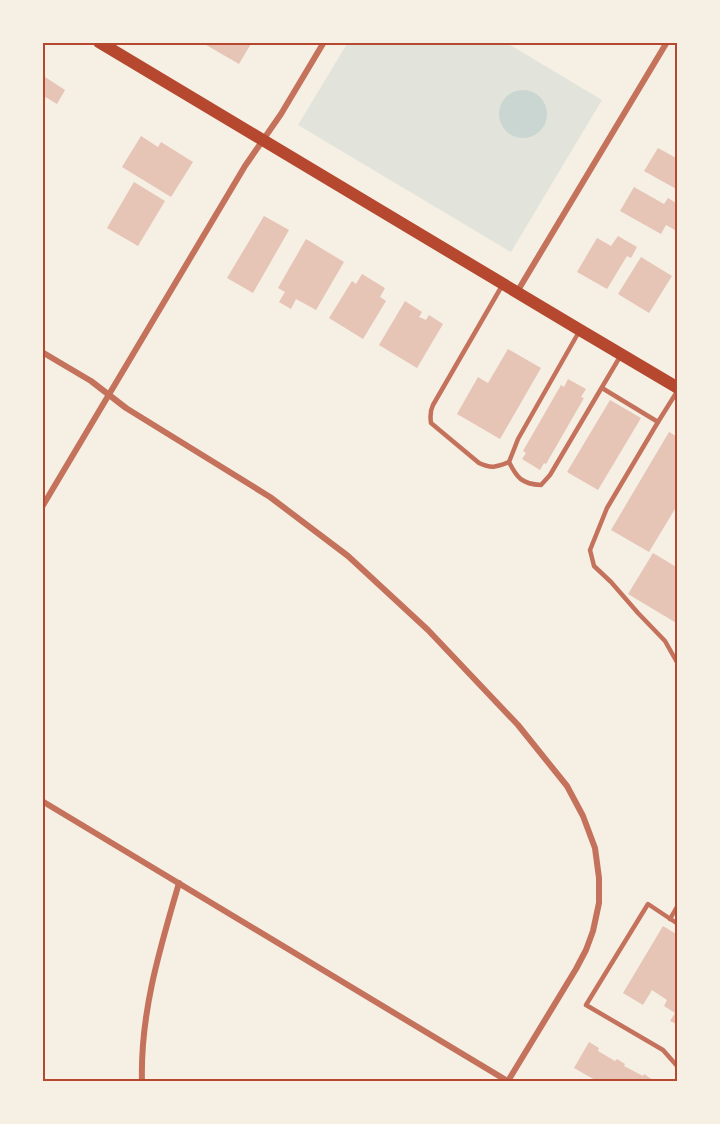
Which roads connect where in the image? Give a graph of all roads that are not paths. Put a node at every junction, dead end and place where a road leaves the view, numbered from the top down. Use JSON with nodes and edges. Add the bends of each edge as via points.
{"nodes":[{"id":1,"x":99,"y":42,"type":"edge"},
{"id":2,"x":324,"y":42,"type":"edge"},
{"id":3,"x":667,"y":42,"type":"edge"},
{"id":4,"x":263,"y":140,"type":"junction"},
{"id":5,"x":503,"y":284,"type":"junction"},
{"id":6,"x":517,"y":292,"type":"junction"},
{"id":7,"x":580,"y":330,"type":"junction"},
{"id":8,"x":42,"y":352,"type":"edge"},
{"id":9,"x":622,"y":354,"type":"junction"},
{"id":10,"x":602,"y":388,"type":"junction"},
{"id":11,"x":678,"y":389,"type":"edge"},
{"id":12,"x":110,"y":395,"type":"junction"},
{"id":13,"x":658,"y":422,"type":"junction"},
{"id":14,"x":509,"y":462,"type":"junction"},
{"id":15,"x":42,"y":507,"type":"edge"},
{"id":16,"x":678,"y":664,"type":"edge"},
{"id":17,"x":42,"y":801,"type":"edge"},
{"id":18,"x":179,"y":883,"type":"junction"},
{"id":19,"x":678,"y":905,"type":"edge"},
{"id":20,"x":670,"y":919,"type":"junction"},
{"id":21,"x":678,"y":924,"type":"edge"},
{"id":22,"x":678,"y":1067,"type":"edge"},
{"id":23,"x":142,"y":1082,"type":"edge"},
{"id":24,"x":508,"y":1082,"type":"edge"}],
"edges":[{"from":1,"to":4,"type":"main road"},
{"from":2,"to":4,"type":"street"},
{"from":3,"to":6,"type":"street"},
{"from":4,"to":5,"type":"main road"},
{"from":4,"to":12,"type":"street"},
{"from":5,"to":6,"type":"main road"},
{"from":5,"to":14,"type":"lane","via":[[433,405],[430,417],[431,423],[479,463],[495,468]]},
{"from":6,"to":7,"type":"main road"},
{"from":7,"to":9,"type":"main road"},
{"from":7,"to":14,"type":"lane"},
{"from":8,"to":12,"type":"street"},
{"from":9,"to":10,"type":"lane"},
{"from":9,"to":11,"type":"main road"},
{"from":10,"to":13,"type":"lane"},
{"from":10,"to":14,"type":"lane","via":[[541,485],[519,479]]},
{"from":11,"to":13,"type":"lane"},
{"from":12,"to":15,"type":"street"},
{"from":12,"to":24,"type":"street","via":[[270,497],[348,556],[429,630],[518,725],[567,786],[594,848],[599,903],[586,950]]},
{"from":13,"to":16,"type":"lane","via":[[607,508],[590,550],[594,566],[665,641]]},
{"from":17,"to":18,"type":"street"},
{"from":18,"to":23,"type":"street","via":[[146,1012]]},
{"from":18,"to":24,"type":"street"},
{"from":19,"to":20,"type":"lane"},
{"from":20,"to":21,"type":"lane"},
{"from":20,"to":22,"type":"lane","via":[[648,904],[586,1005],[663,1050]]}]}
